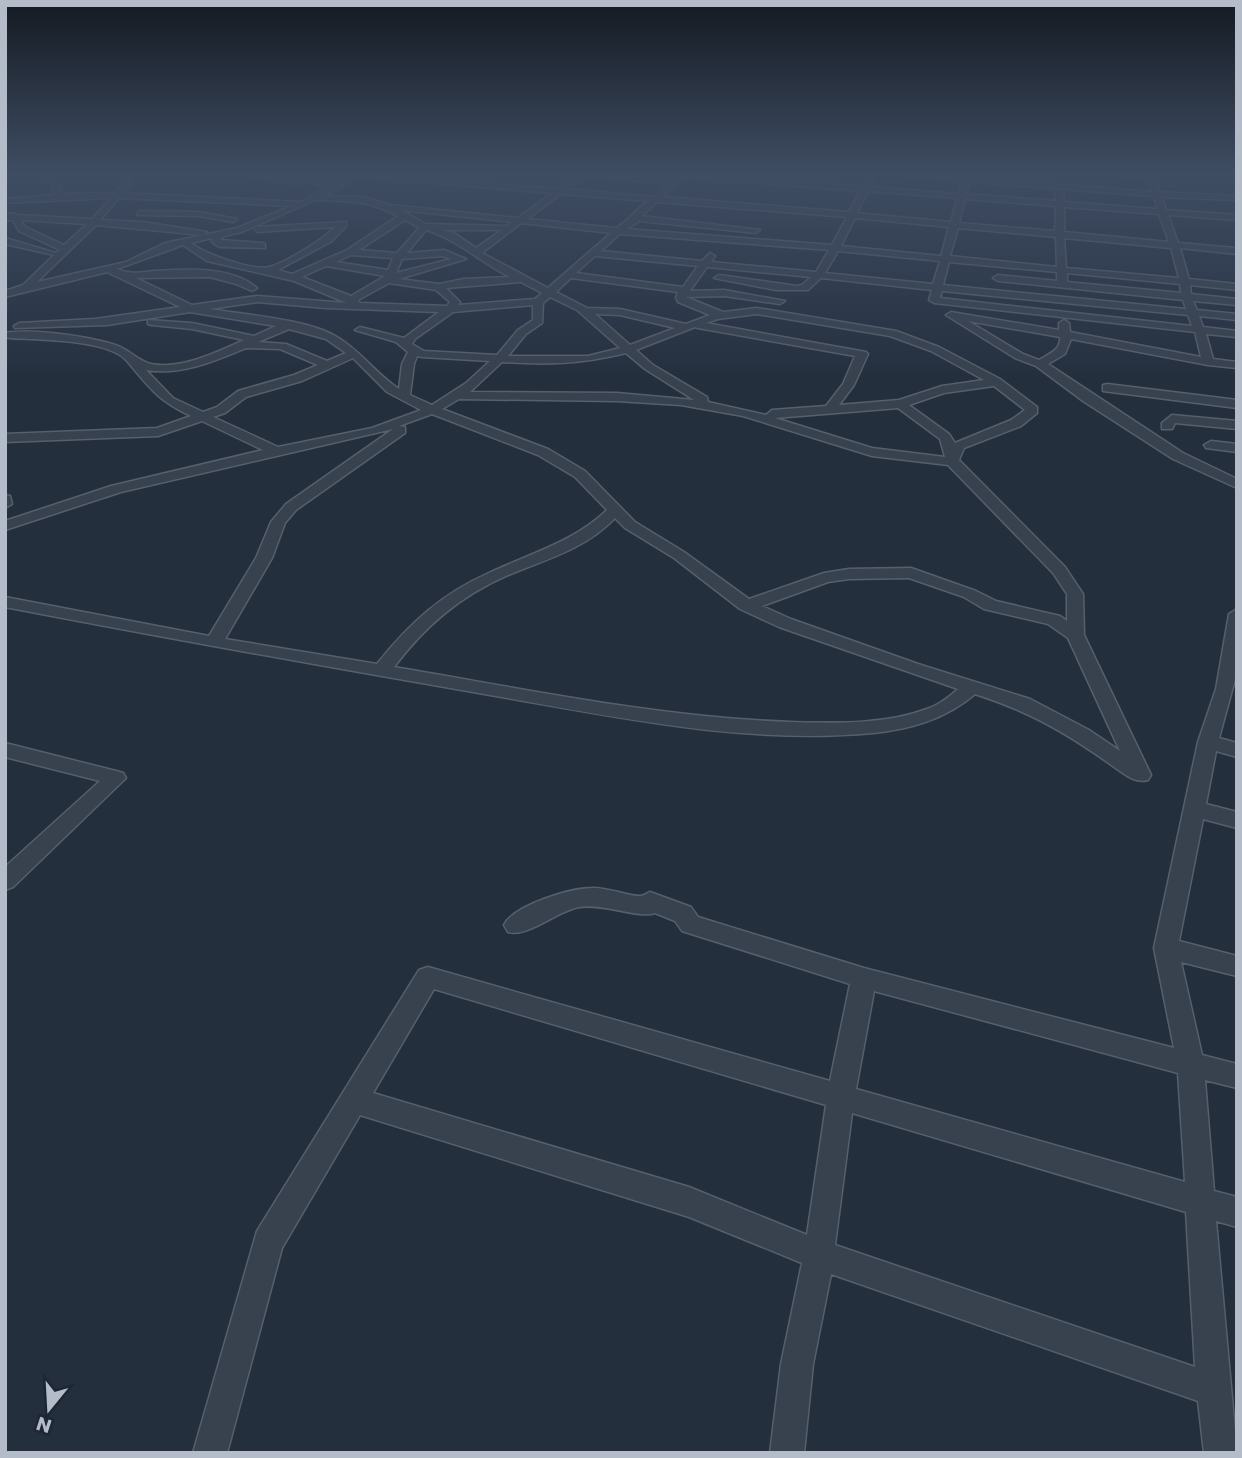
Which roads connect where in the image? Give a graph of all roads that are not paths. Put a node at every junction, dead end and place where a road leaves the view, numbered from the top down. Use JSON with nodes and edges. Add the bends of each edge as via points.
{"nodes":[{"id":1,"x":10,"y":242,"type":"edge"},
{"id":2,"x":44,"y":242,"type":"edge"},
{"id":3,"x":73,"y":242,"type":"edge"},
{"id":4,"x":180,"y":242,"type":"edge"},
{"id":5,"x":185,"y":242,"type":"edge"},
{"id":6,"x":215,"y":242,"type":"edge"},
{"id":7,"x":268,"y":242,"type":"edge"},
{"id":8,"x":302,"y":242,"type":"dead end"},
{"id":9,"x":322,"y":242,"type":"edge"},
{"id":10,"x":364,"y":242,"type":"edge"},
{"id":11,"x":411,"y":242,"type":"edge"},
{"id":12,"x":461,"y":242,"type":"edge"},
{"id":13,"x":492,"y":242,"type":"edge"},
{"id":14,"x":611,"y":242,"type":"edge"},
{"id":15,"x":721,"y":242,"type":"edge"},
{"id":16,"x":751,"y":242,"type":"edge"},
{"id":17,"x":835,"y":242,"type":"edge"},
{"id":18,"x":950,"y":242,"type":"edge"},
{"id":19,"x":1062,"y":242,"type":"edge"},
{"id":20,"x":1144,"y":242,"type":"edge"},
{"id":21,"x":1173,"y":242,"type":"edge"},
{"id":22,"x":1049,"y":245,"type":"dead end"},
{"id":23,"x":1174,"y":245,"type":"junction"},
{"id":24,"x":262,"y":246,"type":"junction"},
{"id":25,"x":936,"y":247,"type":"dead end"},
{"id":26,"x":1063,"y":247,"type":"junction"},
{"id":27,"x":834,"y":248,"type":"junction"},
{"id":28,"x":948,"y":248,"type":"junction"},
{"id":29,"x":1076,"y":248,"type":"dead end"},
{"id":30,"x":961,"y":249,"type":"dead end"},
{"id":31,"x":310,"y":250,"type":"junction"},
{"id":32,"x":700,"y":250,"type":"dead end"},
{"id":33,"x":1237,"y":251,"type":"edge"},
{"id":34,"x":714,"y":252,"type":"junction"},
{"id":35,"x":62,"y":253,"type":"junction"},
{"id":36,"x":347,"y":253,"type":"junction"},
{"id":37,"x":595,"y":253,"type":"junction"},
{"id":38,"x":726,"y":253,"type":"dead end"},
{"id":39,"x":480,"y":254,"type":"junction"},
{"id":40,"x":399,"y":256,"type":"junction"},
{"id":41,"x":1166,"y":256,"type":"dead end"},
{"id":42,"x":1049,"y":257,"type":"dead end"},
{"id":43,"x":1178,"y":257,"type":"junction"},
{"id":44,"x":1061,"y":258,"type":"junction"},
{"id":45,"x":1190,"y":258,"type":"dead end"},
{"id":46,"x":141,"y":259,"type":"junction"},
{"id":47,"x":461,"y":259,"type":"junction"},
{"id":48,"x":815,"y":260,"type":"dead end"},
{"id":49,"x":828,"y":260,"type":"junction"},
{"id":50,"x":945,"y":260,"type":"junction"},
{"id":51,"x":261,"y":261,"type":"junction"},
{"id":52,"x":1092,"y":261,"type":"dead end"},
{"id":53,"x":841,"y":262,"type":"dead end"},
{"id":54,"x":326,"y":263,"type":"junction"},
{"id":55,"x":703,"y":265,"type":"junction"},
{"id":56,"x":251,"y":268,"type":"junction"},
{"id":57,"x":109,"y":269,"type":"junction"},
{"id":58,"x":1183,"y":270,"type":"junction"},
{"id":59,"x":269,"y":271,"type":"junction"},
{"id":60,"x":930,"y":271,"type":"dead end"},
{"id":61,"x":1062,"y":271,"type":"junction"},
{"id":62,"x":943,"y":272,"type":"junction"},
{"id":63,"x":1196,"y":272,"type":"dead end"},
{"id":64,"x":177,"y":274,"type":"junction"},
{"id":65,"x":822,"y":274,"type":"junction"},
{"id":66,"x":957,"y":274,"type":"dead end"},
{"id":67,"x":568,"y":275,"type":"junction"},
{"id":68,"x":697,"y":275,"type":"junction"},
{"id":69,"x":126,"y":276,"type":"junction"},
{"id":70,"x":983,"y":276,"type":"dead end"},
{"id":71,"x":293,"y":279,"type":"junction"},
{"id":72,"x":389,"y":279,"type":"junction"},
{"id":73,"x":522,"y":279,"type":"junction"},
{"id":74,"x":340,"y":282,"type":"dead end"},
{"id":75,"x":1186,"y":282,"type":"junction"},
{"id":76,"x":307,"y":284,"type":"junction"},
{"id":77,"x":355,"y":284,"type":"dead end"},
{"id":78,"x":1062,"y":285,"type":"junction"},
{"id":79,"x":939,"y":286,"type":"junction"},
{"id":80,"x":439,"y":287,"type":"junction"},
{"id":81,"x":1237,"y":287,"type":"edge"},
{"id":82,"x":26,"y":288,"type":"junction"},
{"id":83,"x":252,"y":288,"type":"junction"},
{"id":84,"x":816,"y":291,"type":"dead end"},
{"id":85,"x":548,"y":292,"type":"junction"},
{"id":86,"x":5,"y":294,"type":"edge"},
{"id":87,"x":1186,"y":297,"type":"junction"},
{"id":88,"x":1063,"y":298,"type":"junction"},
{"id":89,"x":248,"y":300,"type":"junction"},
{"id":90,"x":780,"y":301,"type":"junction"},
{"id":91,"x":538,"y":302,"type":"junction"},
{"id":92,"x":1237,"y":302,"type":"edge"},
{"id":93,"x":676,"y":303,"type":"junction"},
{"id":94,"x":192,"y":309,"type":"junction"},
{"id":95,"x":450,"y":309,"type":"junction"},
{"id":96,"x":585,"y":310,"type":"junction"},
{"id":97,"x":757,"y":311,"type":"junction"},
{"id":98,"x":1193,"y":313,"type":"junction"},
{"id":99,"x":1065,"y":314,"type":"junction"},
{"id":100,"x":721,"y":315,"type":"junction"},
{"id":101,"x":359,"y":317,"type":"junction"},
{"id":102,"x":1237,"y":317,"type":"edge"},
{"id":103,"x":97,"y":322,"type":"junction"},
{"id":104,"x":288,"y":326,"type":"junction"},
{"id":105,"x":691,"y":326,"type":"junction"},
{"id":106,"x":1199,"y":328,"type":"junction"},
{"id":107,"x":8,"y":330,"type":"edge"},
{"id":108,"x":213,"y":330,"type":"junction"},
{"id":109,"x":1063,"y":334,"type":"junction"},
{"id":110,"x":1237,"y":334,"type":"edge"},
{"id":111,"x":323,"y":335,"type":"junction"},
{"id":112,"x":254,"y":339,"type":"junction"},
{"id":113,"x":340,"y":344,"type":"junction"},
{"id":114,"x":239,"y":345,"type":"junction"},
{"id":115,"x":411,"y":348,"type":"junction"},
{"id":116,"x":628,"y":349,"type":"junction"},
{"id":117,"x":220,"y":352,"type":"junction"},
{"id":118,"x":354,"y":354,"type":"junction"},
{"id":119,"x":500,"y":358,"type":"junction"},
{"id":120,"x":1208,"y":362,"type":"junction"},
{"id":121,"x":133,"y":363,"type":"junction"},
{"id":122,"x":1040,"y":364,"type":"junction"},
{"id":123,"x":328,"y":365,"type":"junction"},
{"id":124,"x":1237,"y":365,"type":"edge"},
{"id":125,"x":996,"y":383,"type":"junction"},
{"id":126,"x":1107,"y":388,"type":"dead end"},
{"id":127,"x":457,"y":395,"type":"junction"},
{"id":128,"x":404,"y":397,"type":"junction"},
{"id":129,"x":901,"y":404,"type":"junction"},
{"id":130,"x":1237,"y":404,"type":"edge"},
{"id":131,"x":713,"y":405,"type":"junction"},
{"id":132,"x":831,"y":408,"type":"junction"},
{"id":133,"x":434,"y":409,"type":"junction"},
{"id":134,"x":761,"y":415,"type":"junction"},
{"id":135,"x":203,"y":416,"type":"junction"},
{"id":136,"x":1237,"y":425,"type":"edge"},
{"id":137,"x":1167,"y":426,"type":"dead end"},
{"id":138,"x":5,"y":439,"type":"edge"},
{"id":139,"x":1211,"y":445,"type":"dead end"},
{"id":140,"x":1237,"y":448,"type":"edge"},
{"id":141,"x":278,"y":452,"type":"junction"},
{"id":142,"x":952,"y":461,"type":"junction"},
{"id":143,"x":1237,"y":484,"type":"edge"},
{"id":144,"x":5,"y":499,"type":"edge"},
{"id":145,"x":5,"y":504,"type":"edge"},
{"id":146,"x":615,"y":510,"type":"junction"},
{"id":147,"x":5,"y":526,"type":"edge"},
{"id":148,"x":5,"y":602,"type":"edge"},
{"id":149,"x":746,"y":605,"type":"junction"},
{"id":150,"x":1237,"y":614,"type":"edge"},
{"id":151,"x":1075,"y":635,"type":"junction"},
{"id":152,"x":214,"y":642,"type":"junction"},
{"id":153,"x":382,"y":670,"type":"junction"},
{"id":154,"x":1233,"y":671,"type":"edge"},
{"id":155,"x":972,"y":687,"type":"junction"},
{"id":156,"x":1208,"y":742,"type":"junction"},
{"id":157,"x":5,"y":750,"type":"edge"},
{"id":158,"x":1237,"y":750,"type":"edge"},
{"id":159,"x":1196,"y":809,"type":"junction"},
{"id":160,"x":1237,"y":820,"type":"edge"},
{"id":161,"x":5,"y":881,"type":"edge"},
{"id":162,"x":516,"y":925,"type":"dead end"},
{"id":163,"x":1166,"y":948,"type":"junction"},
{"id":164,"x":1237,"y":967,"type":"edge"},
{"id":165,"x":864,"y":978,"type":"junction"},
{"id":166,"x":1191,"y":1064,"type":"junction"},
{"id":167,"x":1237,"y":1076,"type":"edge"},
{"id":168,"x":841,"y":1096,"type":"junction"},
{"id":169,"x":352,"y":1100,"type":"junction"},
{"id":170,"x":1199,"y":1202,"type":"junction"},
{"id":171,"x":1237,"y":1212,"type":"edge"},
{"id":172,"x":819,"y":1255,"type":"junction"},
{"id":173,"x":1213,"y":1390,"type":"junction"},
{"id":174,"x":210,"y":1453,"type":"edge"},
{"id":175,"x":787,"y":1453,"type":"edge"},
{"id":176,"x":1221,"y":1453,"type":"edge"}],
"edges":[{"from":1,"to":35,"type":"street"},
{"from":2,"to":35,"type":"street"},
{"from":3,"to":35,"type":"street"},
{"from":4,"to":46,"type":"street"},
{"from":5,"to":56,"type":"street","via":[[202,256]]},
{"from":6,"to":24,"type":"street"},
{"from":7,"to":24,"type":"street"},
{"from":8,"to":51,"type":"street"},
{"from":9,"to":31,"type":"street"},
{"from":10,"to":36,"type":"street"},
{"from":11,"to":40,"type":"street"},
{"from":12,"to":39,"type":"street"},
{"from":13,"to":39,"type":"street"},
{"from":14,"to":37,"type":"street"},
{"from":15,"to":34,"type":"street"},
{"from":16,"to":27,"type":"street"},
{"from":17,"to":27,"type":"street"},
{"from":18,"to":28,"type":"street"},
{"from":19,"to":26,"type":"street"},
{"from":20,"to":23,"type":"street"},
{"from":21,"to":23,"type":"street"},
{"from":22,"to":26,"type":"street"},
{"from":23,"to":33,"type":"street"},
{"from":23,"to":43,"type":"street"},
{"from":24,"to":51,"type":"street","via":[[256,258]]},
{"from":25,"to":28,"type":"street"},
{"from":26,"to":29,"type":"street"},
{"from":26,"to":44,"type":"street"},
{"from":27,"to":49,"type":"street"},
{"from":27,"to":50,"type":"street"},
{"from":28,"to":30,"type":"street"},
{"from":28,"to":50,"type":"street"},
{"from":31,"to":36,"type":"street"},
{"from":31,"to":59,"type":"street"},
{"from":32,"to":34,"type":"street"},
{"from":34,"to":38,"type":"street"},
{"from":34,"to":55,"type":"street"},
{"from":35,"to":82,"type":"street"},
{"from":36,"to":40,"type":"street"},
{"from":36,"to":54,"type":"street"},
{"from":37,"to":55,"type":"street"},
{"from":37,"to":67,"type":"street"},
{"from":39,"to":47,"type":"street"},
{"from":39,"to":73,"type":"street"},
{"from":40,"to":47,"type":"street","via":[[444,253]]},
{"from":40,"to":72,"type":"street"},
{"from":41,"to":43,"type":"street"},
{"from":42,"to":44,"type":"street"},
{"from":43,"to":45,"type":"street"},
{"from":43,"to":58,"type":"street"},
{"from":44,"to":61,"type":"street"},
{"from":46,"to":57,"type":"street"},
{"from":46,"to":64,"type":"street","via":[[172,260]]},
{"from":47,"to":72,"type":"street"},
{"from":48,"to":49,"type":"street"},
{"from":49,"to":53,"type":"street"},
{"from":49,"to":65,"type":"street"},
{"from":50,"to":61,"type":"street"},
{"from":50,"to":62,"type":"street"},
{"from":51,"to":56,"type":"street"},
{"from":52,"to":58,"type":"street"},
{"from":54,"to":71,"type":"street"},
{"from":54,"to":72,"type":"street"},
{"from":55,"to":65,"type":"street"},
{"from":55,"to":68,"type":"street"},
{"from":56,"to":59,"type":"street"},
{"from":57,"to":69,"type":"street"},
{"from":57,"to":82,"type":"street"},
{"from":58,"to":63,"type":"street"},
{"from":58,"to":75,"type":"street"},
{"from":59,"to":71,"type":"street"},
{"from":60,"to":62,"type":"street"},
{"from":61,"to":75,"type":"street"},
{"from":61,"to":78,"type":"street"},
{"from":62,"to":66,"type":"street"},
{"from":62,"to":79,"type":"street"},
{"from":64,"to":69,"type":"street"},
{"from":64,"to":83,"type":"street","via":[[232,279]]},
{"from":65,"to":68,"type":"street","via":[[802,289]]},
{"from":65,"to":79,"type":"street"},
{"from":67,"to":85,"type":"street"},
{"from":67,"to":93,"type":"street"},
{"from":68,"to":93,"type":"street"},
{"from":69,"to":94,"type":"street"},
{"from":70,"to":78,"type":"street"},
{"from":71,"to":76,"type":"street"},
{"from":71,"to":83,"type":"street"},
{"from":72,"to":77,"type":"street"},
{"from":72,"to":80,"type":"street"},
{"from":72,"to":101,"type":"street"},
{"from":73,"to":80,"type":"street"},
{"from":73,"to":85,"type":"street"},
{"from":74,"to":76,"type":"street"},
{"from":75,"to":81,"type":"street"},
{"from":75,"to":87,"type":"street"},
{"from":76,"to":101,"type":"street"},
{"from":78,"to":87,"type":"street"},
{"from":78,"to":88,"type":"street"},
{"from":79,"to":88,"type":"street"},
{"from":79,"to":99,"type":"street","via":[[936,300]]},
{"from":80,"to":95,"type":"street","via":[[455,302]]},
{"from":82,"to":86,"type":"street"},
{"from":83,"to":89,"type":"street","via":[[239,293]]},
{"from":84,"to":90,"type":"street"},
{"from":85,"to":91,"type":"street"},
{"from":85,"to":96,"type":"street"},
{"from":87,"to":92,"type":"street"},
{"from":87,"to":98,"type":"street"},
{"from":88,"to":98,"type":"street"},
{"from":88,"to":99,"type":"street"},
{"from":89,"to":94,"type":"street"},
{"from":89,"to":101,"type":"street"},
{"from":90,"to":93,"type":"street","via":[[723,293]]},
{"from":90,"to":97,"type":"street"},
{"from":91,"to":95,"type":"street"},
{"from":91,"to":119,"type":"street","via":[[538,321]]},
{"from":93,"to":96,"type":"street","via":[[620,312]]},
{"from":93,"to":100,"type":"street"},
{"from":93,"to":105,"type":"street"},
{"from":94,"to":103,"type":"street"},
{"from":94,"to":104,"type":"street"},
{"from":95,"to":101,"type":"street"},
{"from":95,"to":115,"type":"street","via":[[414,334]]},
{"from":96,"to":116,"type":"street"},
{"from":97,"to":100,"type":"street"},
{"from":97,"to":125,"type":"street","via":[[892,333],[935,349]]},
{"from":98,"to":102,"type":"street"},
{"from":98,"to":106,"type":"street"},
{"from":99,"to":106,"type":"street"},
{"from":99,"to":109,"type":"street"},
{"from":100,"to":105,"type":"street"},
{"from":101,"to":111,"type":"street"},
{"from":101,"to":113,"type":"street"},
{"from":101,"to":115,"type":"street"},
{"from":103,"to":107,"type":"street"},
{"from":103,"to":108,"type":"street"},
{"from":104,"to":111,"type":"street"},
{"from":104,"to":112,"type":"street"},
{"from":105,"to":116,"type":"street"},
{"from":105,"to":132,"type":"street","via":[[862,354]]},
{"from":106,"to":110,"type":"street"},
{"from":106,"to":120,"type":"street"},
{"from":107,"to":121,"type":"street","via":[[113,348]]},
{"from":108,"to":112,"type":"street"},
{"from":108,"to":117,"type":"street"},
{"from":109,"to":120,"type":"street"},
{"from":109,"to":122,"type":"street","via":[[1066,341],[1061,352]]},
{"from":109,"to":122,"type":"street","via":[[951,315]]},
{"from":111,"to":113,"type":"street"},
{"from":112,"to":114,"type":"street"},
{"from":113,"to":118,"type":"street"},
{"from":114,"to":117,"type":"street"},
{"from":114,"to":123,"type":"street","via":[[282,346]]},
{"from":115,"to":119,"type":"street","via":[[434,355]]},
{"from":115,"to":128,"type":"street"},
{"from":116,"to":119,"type":"street","via":[[571,361]]},
{"from":116,"to":131,"type":"street"},
{"from":117,"to":121,"type":"street","via":[[173,367]]},
{"from":118,"to":123,"type":"street"},
{"from":118,"to":128,"type":"street"},
{"from":119,"to":127,"type":"street"},
{"from":120,"to":124,"type":"street"},
{"from":121,"to":135,"type":"street","via":[[162,396]]},
{"from":122,"to":143,"type":"street","via":[[1178,456]]},
{"from":123,"to":135,"type":"street","via":[[242,394],[226,408]]},
{"from":125,"to":129,"type":"street","via":[[942,390]]},
{"from":125,"to":142,"type":"street","via":[[1033,410],[1016,423],[959,446]]},
{"from":126,"to":130,"type":"street"},
{"from":127,"to":131,"type":"street","via":[[589,396]]},
{"from":127,"to":133,"type":"street"},
{"from":128,"to":133,"type":"street"},
{"from":129,"to":132,"type":"street"},
{"from":129,"to":142,"type":"street","via":[[940,431],[949,444]]},
{"from":131,"to":134,"type":"street"},
{"from":132,"to":134,"type":"street"},
{"from":133,"to":141,"type":"street","via":[[374,431]]},
{"from":133,"to":146,"type":"street","via":[[543,452],[580,474]]},
{"from":133,"to":152,"type":"street","via":[[364,453],[292,507],[278,522],[264,558]]},
{"from":134,"to":142,"type":"street","via":[[847,445],[909,459]]},
{"from":135,"to":138,"type":"street","via":[[151,433]]},
{"from":135,"to":141,"type":"street"},
{"from":136,"to":137,"type":"street","via":[[1172,419]]},
{"from":139,"to":140,"type":"street"},
{"from":141,"to":147,"type":"street","via":[[116,489]]},
{"from":142,"to":151,"type":"street","via":[[1059,570],[1075,594]]},
{"from":144,"to":145,"type":"street"},
{"from":146,"to":149,"type":"street"},
{"from":146,"to":153,"type":"street","via":[[578,543],[504,571],[440,608],[417,627]]},
{"from":148,"to":152,"type":"street"},
{"from":149,"to":151,"type":"street","via":[[824,578],[911,573],[990,605],[1054,620]]},
{"from":149,"to":155,"type":"street","via":[[785,623]]},
{"from":150,"to":154,"type":"street"},
{"from":151,"to":155,"type":"street","via":[[1141,775],[1023,702]]},
{"from":152,"to":153,"type":"street"},
{"from":153,"to":155,"type":"street","via":[[672,720],[733,725],[852,728],[911,721],[935,713]]},
{"from":154,"to":156,"type":"street"},
{"from":156,"to":158,"type":"street"},
{"from":156,"to":159,"type":"street"},
{"from":157,"to":161,"type":"street","via":[[116,778]]},
{"from":159,"to":160,"type":"street"},
{"from":159,"to":163,"type":"street"},
{"from":162,"to":165,"type":"street","via":[[553,904],[580,896],[646,907],[650,901],[683,914],[690,924]]},
{"from":163,"to":164,"type":"street"},
{"from":163,"to":166,"type":"street"},
{"from":165,"to":166,"type":"street"},
{"from":165,"to":168,"type":"street"},
{"from":166,"to":167,"type":"street"},
{"from":166,"to":170,"type":"street"},
{"from":168,"to":169,"type":"street","via":[[428,977]]},
{"from":168,"to":170,"type":"street"},
{"from":168,"to":172,"type":"street"},
{"from":169,"to":172,"type":"street","via":[[689,1202]]},
{"from":169,"to":174,"type":"street","via":[[268,1242]]},
{"from":170,"to":171,"type":"street"},
{"from":170,"to":173,"type":"street"},
{"from":172,"to":173,"type":"street"},
{"from":172,"to":175,"type":"street","via":[[797,1363]]},
{"from":173,"to":176,"type":"street"}]}
